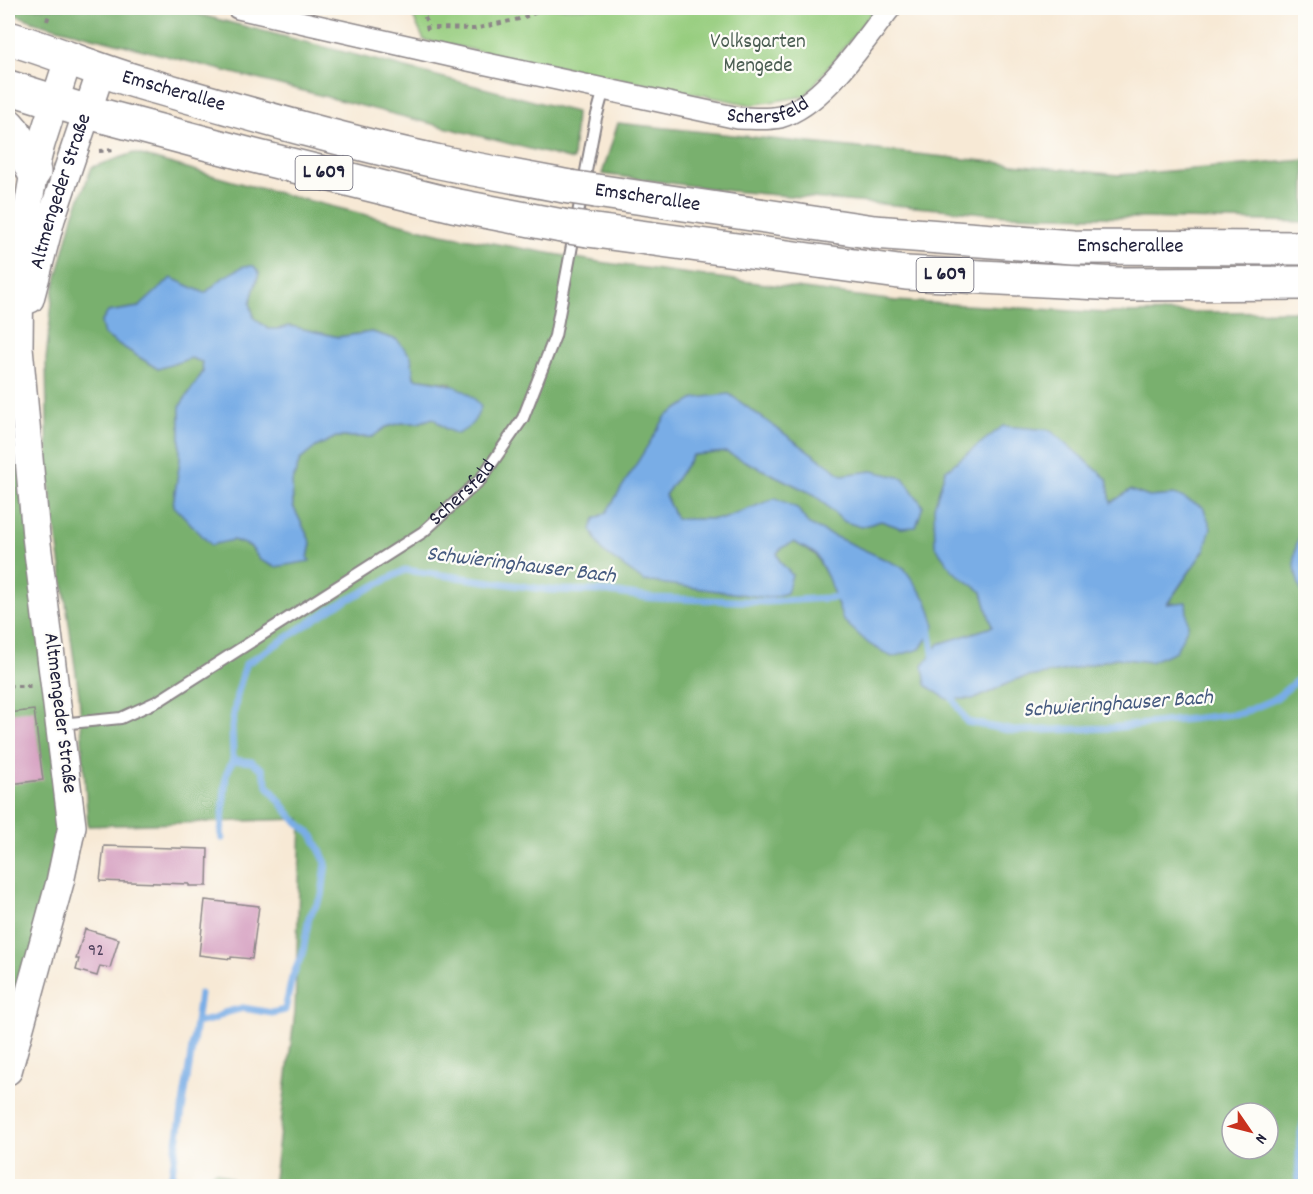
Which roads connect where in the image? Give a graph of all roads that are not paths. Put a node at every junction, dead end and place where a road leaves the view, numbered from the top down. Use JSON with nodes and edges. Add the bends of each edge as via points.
{"nodes":[{"id":1,"x":237,"y":8,"type":"edge"},
{"id":2,"x":890,"y":8,"type":"edge"},
{"id":3,"x":8,"y":38,"type":"edge"},
{"id":4,"x":69,"y":57,"type":"junction"},
{"id":5,"x":101,"y":71,"type":"junction"},
{"id":6,"x":8,"y":87,"type":"edge"},
{"id":7,"x":604,"y":89,"type":"junction"},
{"id":8,"x":54,"y":102,"type":"junction"},
{"id":9,"x":88,"y":112,"type":"junction"},
{"id":10,"x":8,"y":125,"type":"edge"},
{"id":11,"x":34,"y":172,"type":"junction"},
{"id":12,"x":1305,"y":248,"type":"edge"},
{"id":13,"x":1305,"y":283,"type":"edge"},
{"id":14,"x":19,"y":347,"type":"junction"},
{"id":15,"x":60,"y":724,"type":"junction"},
{"id":16,"x":8,"y":1071,"type":"edge"}],
"edges":[{"from":1,"to":7,"type":"street","name":"Schersfeld"},
{"from":2,"to":7,"type":"street","name":"Schersfeld","via":[[831,82],[806,105],[778,117],[738,118]]},
{"from":3,"to":4,"type":"main road","name":"Emscherallee","number":"L 609"},
{"from":4,"to":5,"type":"main road","name":"Emscherallee","number":"L 609"},
{"from":4,"to":8,"type":"street","name":"Altmengeder Straße"},
{"from":5,"to":9,"type":"street","name":"Altmengeder Straße"},
{"from":5,"to":12,"type":"main road","name":"Emscherallee","number":"L 609","via":[[440,162],[583,189],[874,232],[1073,248]]},
{"from":6,"to":8,"type":"main road","name":"Emscherallee","number":"L 609"},
{"from":7,"to":15,"type":"lane","name":"Schersfeld","via":[[555,336],[523,418],[481,479],[423,532],[160,700],[121,718]]},
{"from":8,"to":9,"type":"main road","name":"Emscherallee","number":"L 609"},
{"from":8,"to":11,"type":"street","name":"Altmengeder Straße"},
{"from":9,"to":13,"type":"main road","name":"Emscherallee","number":"L 609","via":[[453,205],[575,228],[906,273],[1118,285]]},
{"from":9,"to":14,"type":"street","name":"Altmengeder Straße","via":[[51,219]]},
{"from":10,"to":11,"type":"main road"},
{"from":11,"to":14,"type":"street","name":"Altmengeder Straße","via":[[21,254]]},
{"from":14,"to":15,"type":"street","name":"Altmengeder Straße","via":[[36,536]]},
{"from":15,"to":16,"type":"street","name":"Altmengeder Straße","via":[[72,826]]}]}
